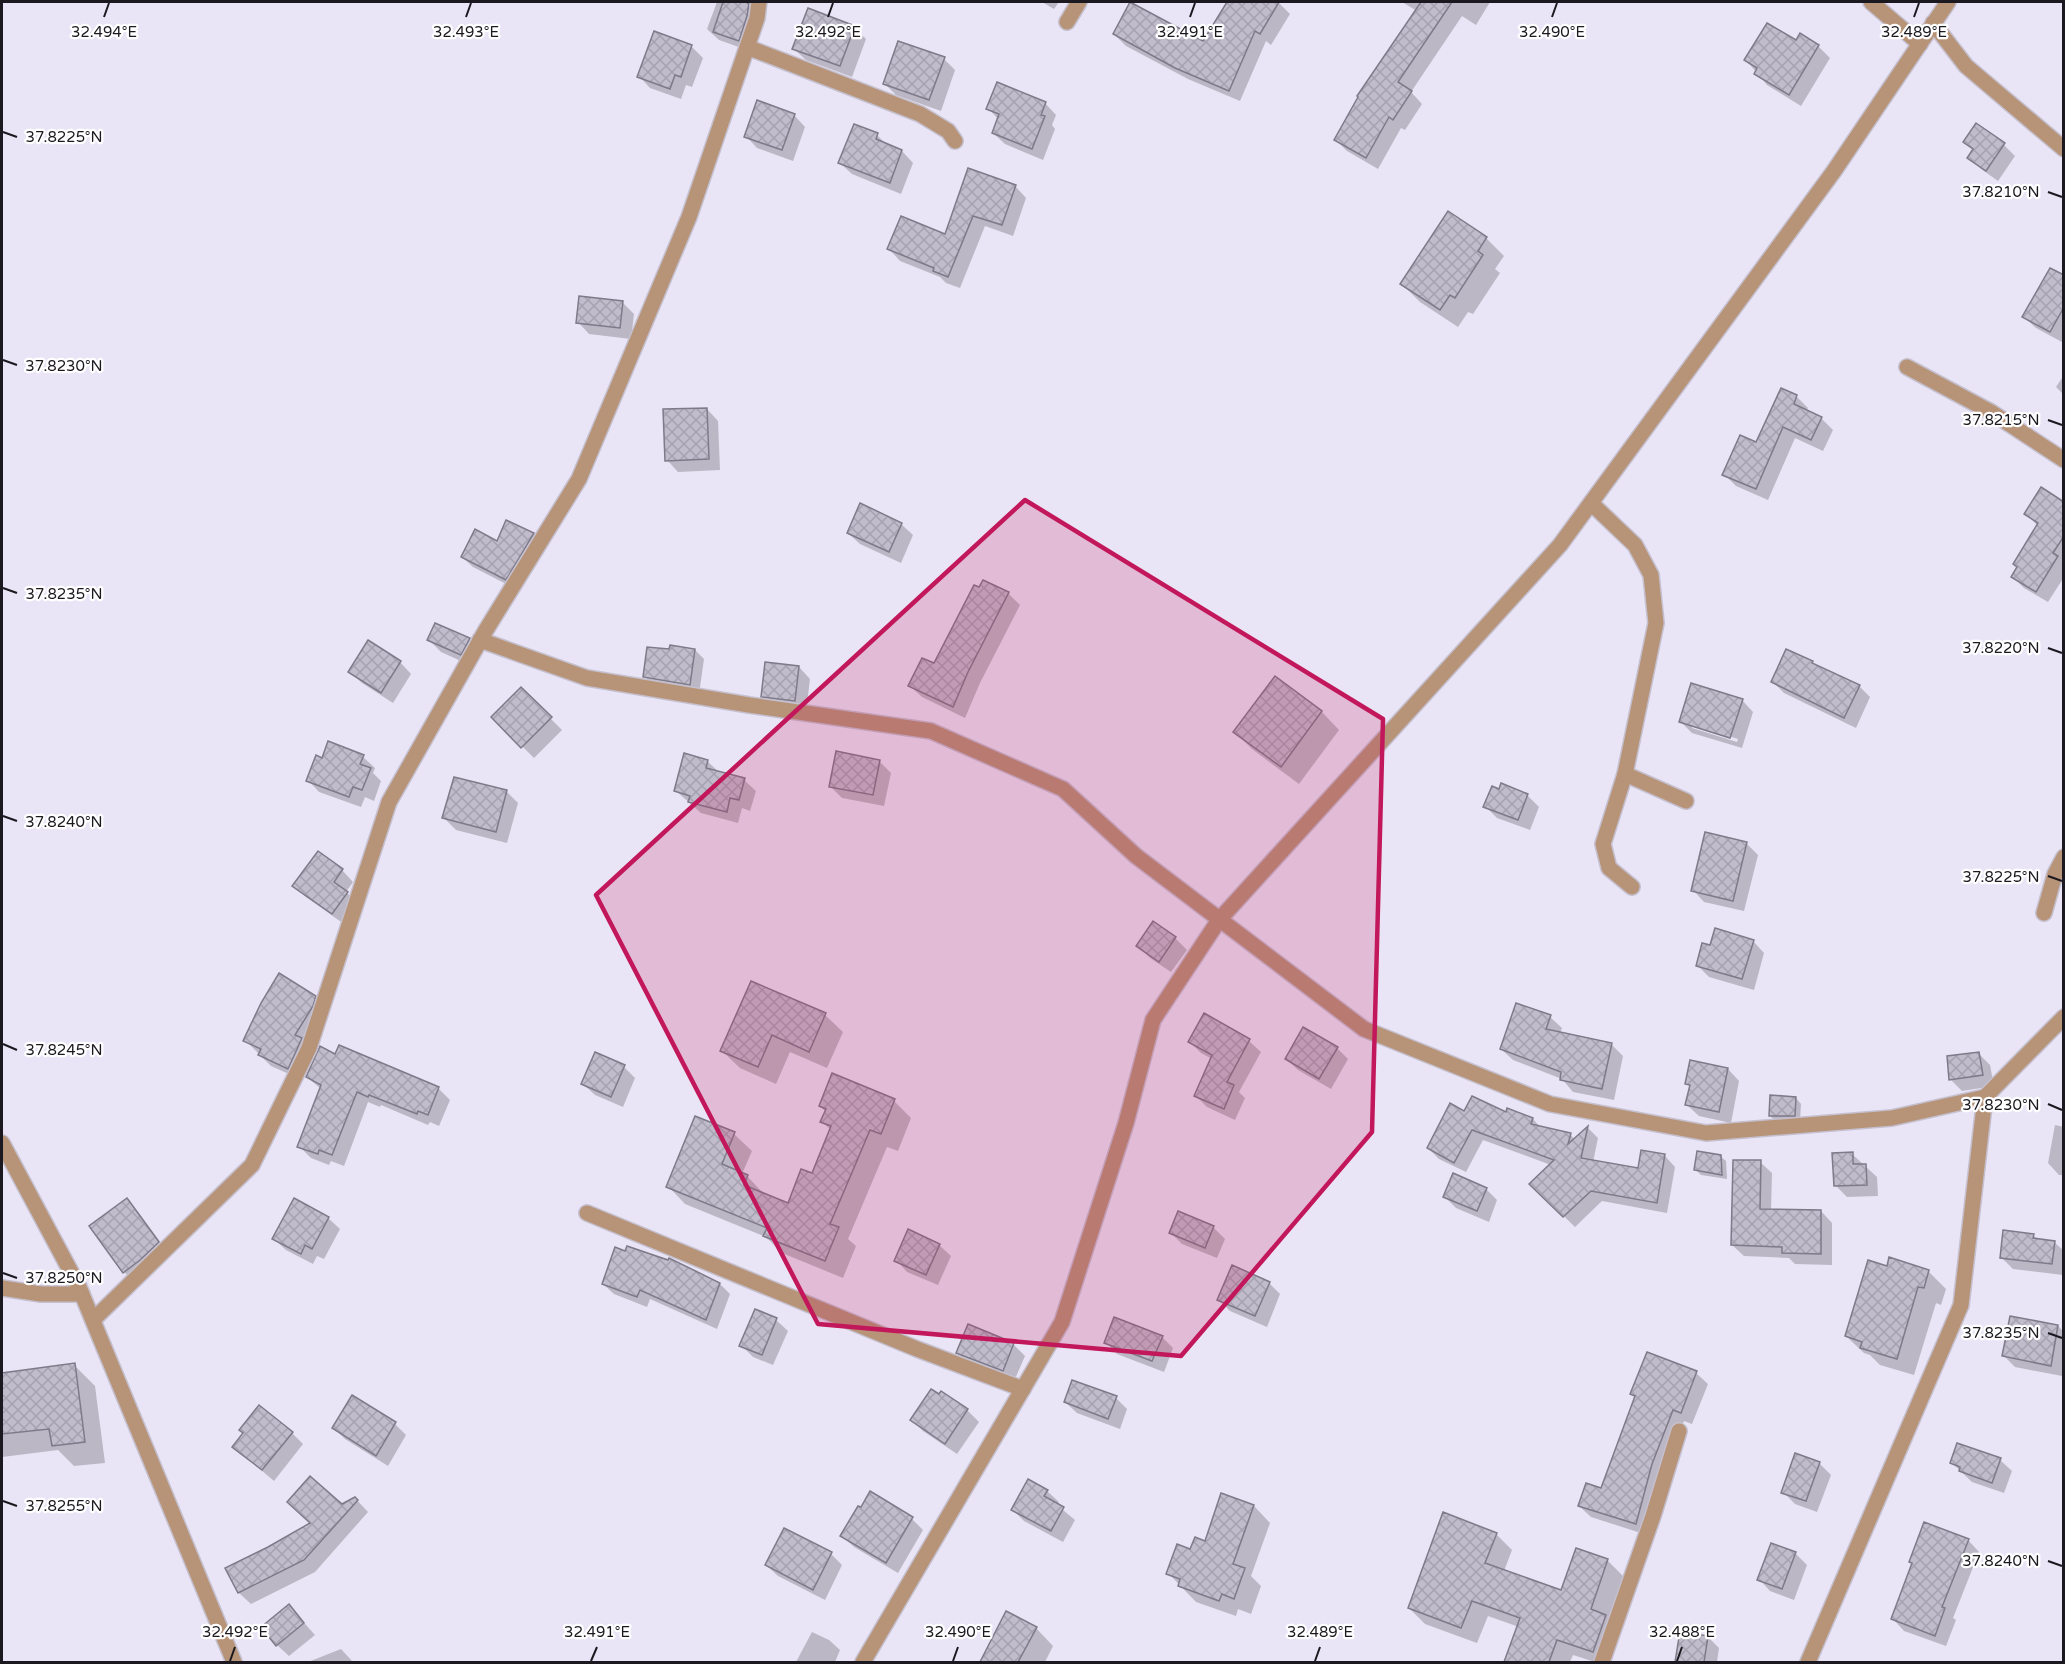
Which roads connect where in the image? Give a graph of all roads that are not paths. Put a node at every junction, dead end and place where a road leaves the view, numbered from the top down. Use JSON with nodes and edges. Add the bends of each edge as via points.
{"nodes":[{"id":1,"x":759,"y":2,"type":"edge"},
{"id":2,"x":1078,"y":2,"type":"edge"},
{"id":3,"x":1871,"y":2,"type":"edge"},
{"id":4,"x":1948,"y":2,"type":"edge"},
{"id":5,"x":1067,"y":21,"type":"dead end"},
{"id":6,"x":1933,"y":23,"type":"junction"},
{"id":7,"x":1920,"y":44,"type":"junction"},
{"id":8,"x":747,"y":47,"type":"junction"},
{"id":9,"x":955,"y":141,"type":"dead end"},
{"id":10,"x":2064,"y":149,"type":"edge"},
{"id":11,"x":1907,"y":367,"type":"dead end"},
{"id":12,"x":2064,"y":460,"type":"edge"},
{"id":13,"x":1591,"y":502,"type":"junction"},
{"id":14,"x":480,"y":640,"type":"junction"},
{"id":15,"x":1625,"y":774,"type":"junction"},
{"id":16,"x":1686,"y":801,"type":"dead end"},
{"id":17,"x":2064,"y":858,"type":"edge"},
{"id":18,"x":1632,"y":887,"type":"dead end"},
{"id":19,"x":2044,"y":913,"type":"dead end"},
{"id":20,"x":1220,"y":920,"type":"junction"},
{"id":21,"x":2064,"y":1017,"type":"edge"},
{"id":22,"x":1985,"y":1096,"type":"junction"},
{"id":23,"x":2,"y":1143,"type":"edge"},
{"id":24,"x":587,"y":1213,"type":"dead end"},
{"id":25,"x":2,"y":1288,"type":"edge"},
{"id":26,"x":82,"y":1294,"type":"junction"},
{"id":27,"x":93,"y":1320,"type":"junction"},
{"id":28,"x":1023,"y":1389,"type":"junction"},
{"id":29,"x":1679,"y":1431,"type":"dead end"},
{"id":30,"x":234,"y":1662,"type":"edge"},
{"id":31,"x":863,"y":1662,"type":"edge"},
{"id":32,"x":1602,"y":1662,"type":"edge"},
{"id":33,"x":1808,"y":1662,"type":"edge"}],
"edges":[{"from":1,"to":8,"type":"street"},
{"from":2,"to":5,"type":"street"},
{"from":3,"to":7,"type":"street"},
{"from":4,"to":6,"type":"street"},
{"from":6,"to":7,"type":"street"},
{"from":6,"to":10,"type":"street","via":[[1966,66]]},
{"from":7,"to":13,"type":"street","via":[[1834,171]]},
{"from":8,"to":9,"type":"street","via":[[920,114],[948,131]]},
{"from":8,"to":14,"type":"street","via":[[689,218],[579,479]]},
{"from":11,"to":12,"type":"street","via":[[1991,412]]},
{"from":13,"to":15,"type":"street","via":[[1635,545],[1651,575],[1656,623]]},
{"from":13,"to":20,"type":"street","via":[[1560,545]]},
{"from":14,"to":20,"type":"street","via":[[587,678],[931,731],[1063,789],[1136,856]]},
{"from":14,"to":27,"type":"street","via":[[390,802],[309,1048],[252,1165]]},
{"from":15,"to":16,"type":"street"},
{"from":15,"to":18,"type":"street","via":[[1604,844],[1609,868]]},
{"from":17,"to":19,"type":"street"},
{"from":20,"to":22,"type":"street","via":[[1364,1029],[1550,1104],[1706,1133],[1892,1118]]},
{"from":20,"to":28,"type":"street","via":[[1153,1020],[1126,1123],[1062,1322]]},
{"from":21,"to":22,"type":"street"},
{"from":22,"to":33,"type":"street","via":[[1961,1305]]},
{"from":23,"to":26,"type":"street"},
{"from":24,"to":28,"type":"street"},
{"from":25,"to":26,"type":"street","via":[[41,1294]]},
{"from":26,"to":27,"type":"street"},
{"from":27,"to":30,"type":"street"},
{"from":28,"to":31,"type":"street"},
{"from":29,"to":32,"type":"street"}]}
